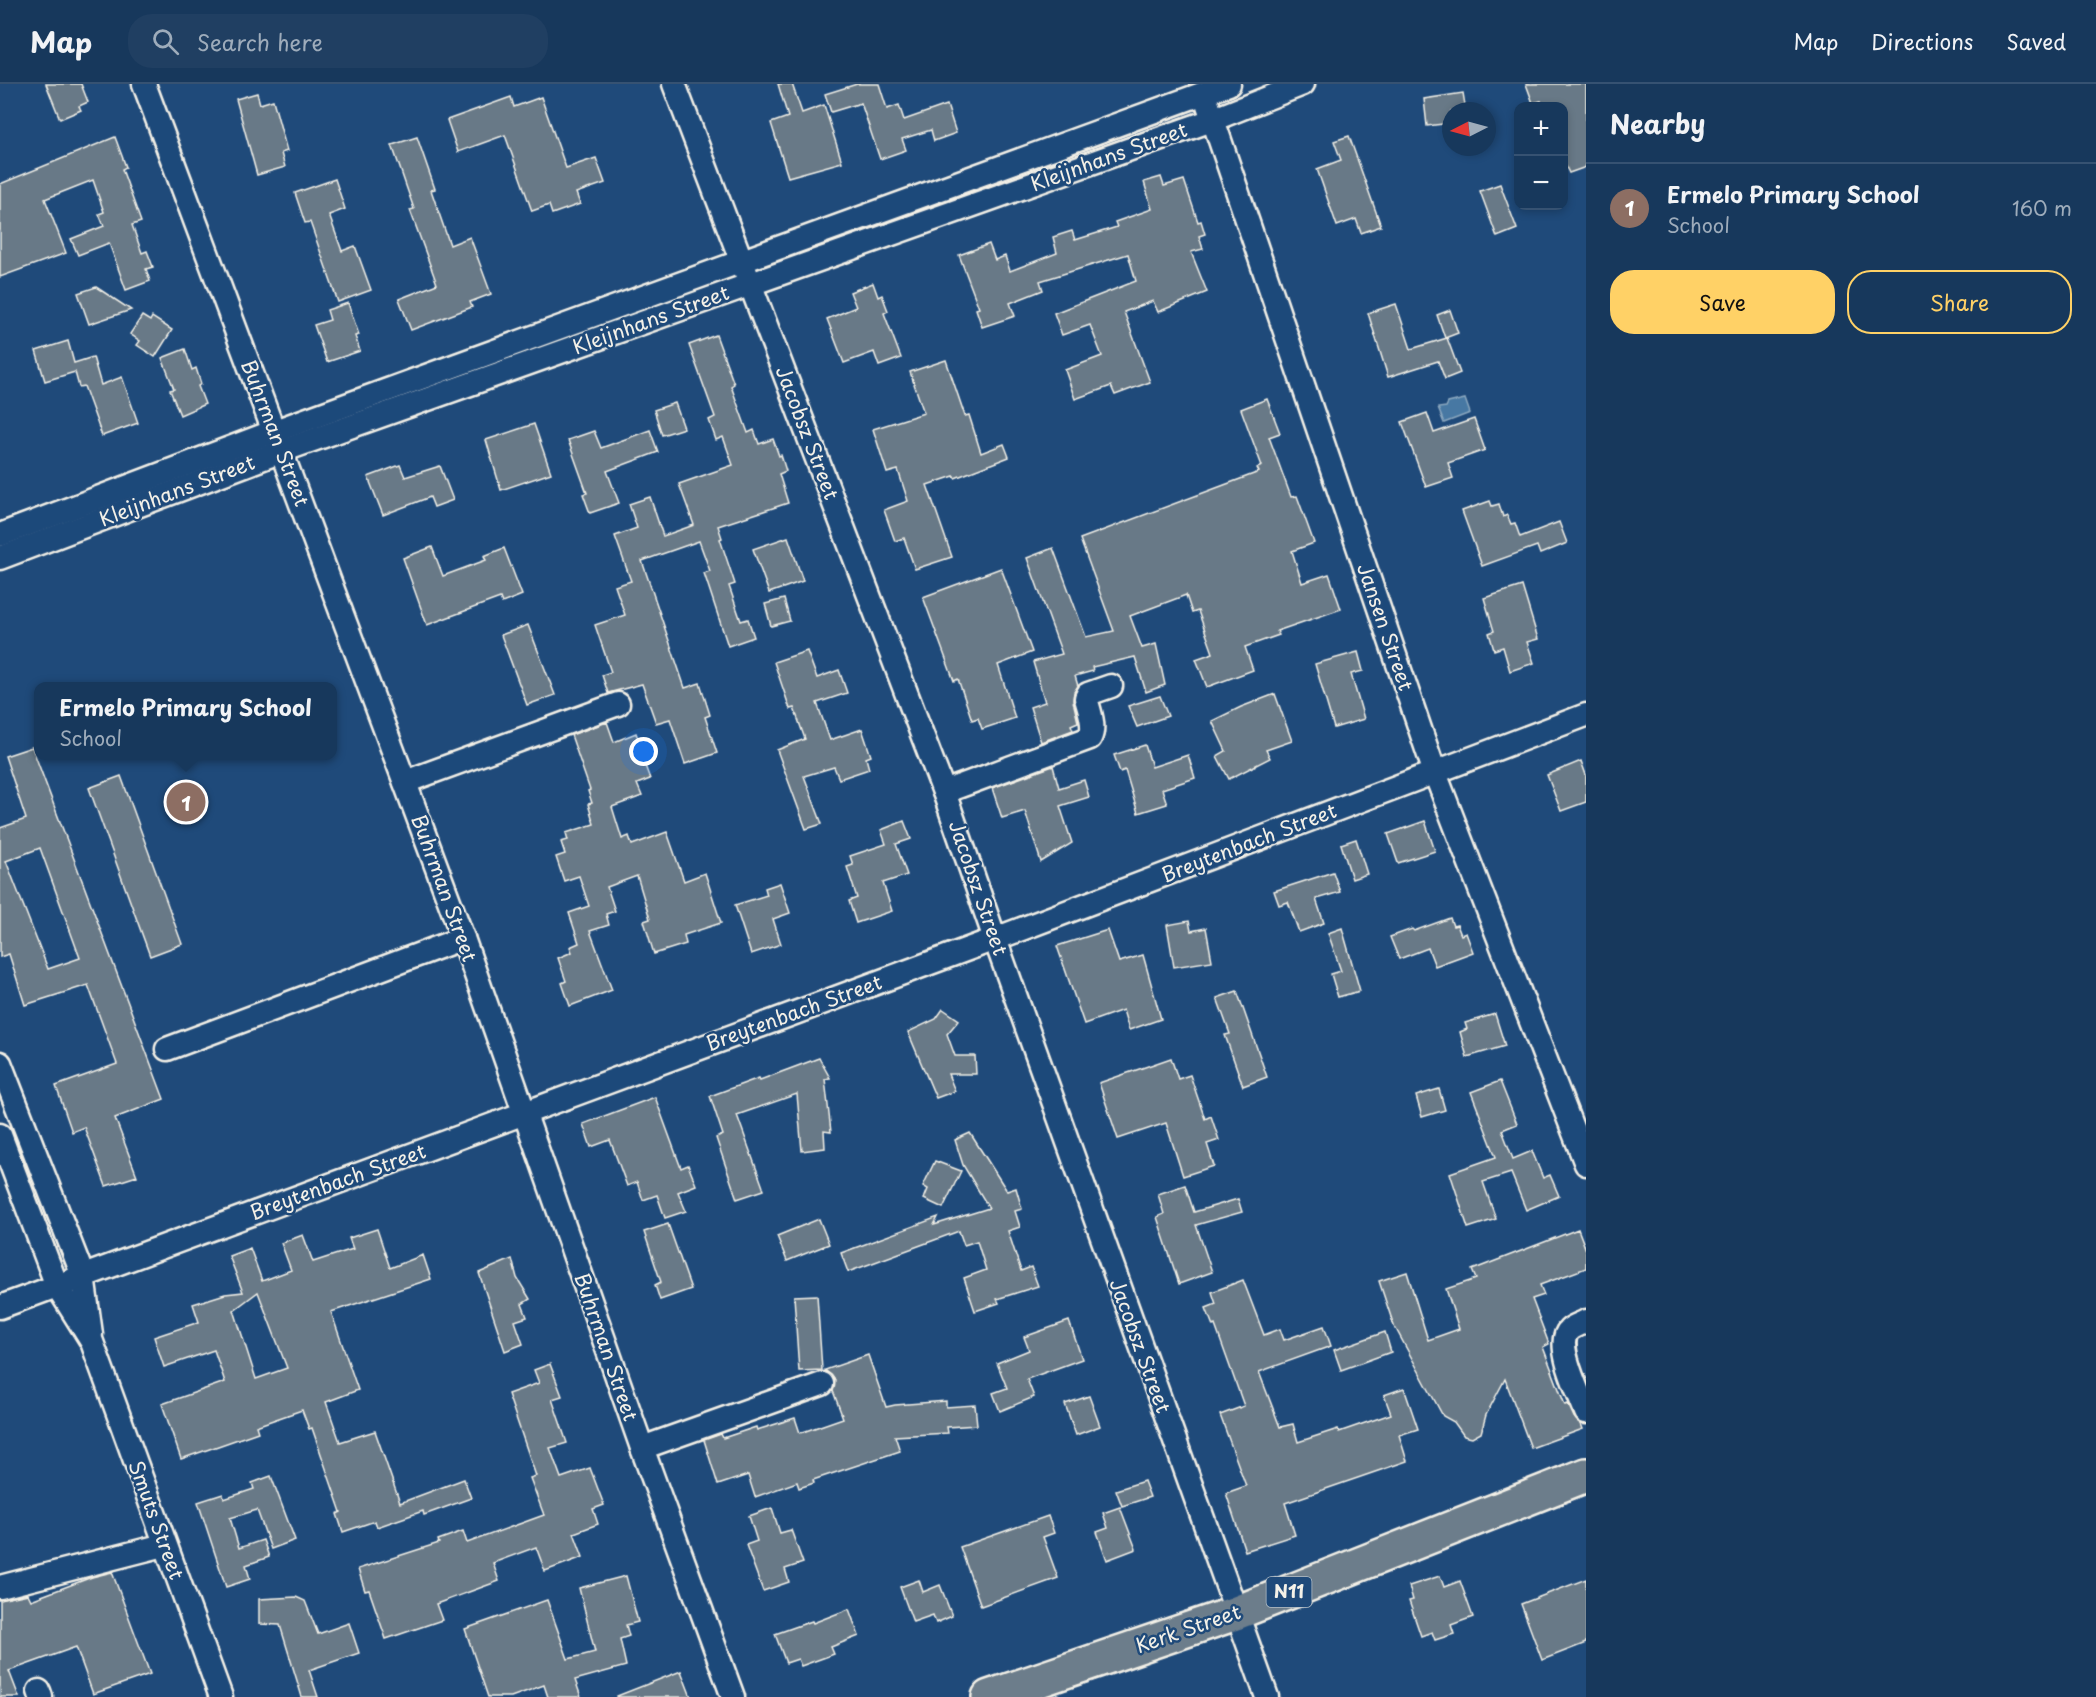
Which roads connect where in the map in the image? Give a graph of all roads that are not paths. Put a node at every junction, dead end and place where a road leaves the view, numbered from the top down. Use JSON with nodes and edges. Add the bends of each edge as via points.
{"nodes":[{"id":1,"x":144,"y":84,"type":"edge"},
{"id":2,"x":674,"y":84,"type":"edge"},
{"id":3,"x":1228,"y":84,"type":"edge"},
{"id":4,"x":1303,"y":84,"type":"edge"},
{"id":5,"x":1202,"y":89,"type":"edge"},
{"id":6,"x":1212,"y":120,"type":"junction"},
{"id":7,"x":742,"y":262,"type":"junction"},
{"id":8,"x":750,"y":285,"type":"junction"},
{"id":9,"x":278,"y":441,"type":"junction"},
{"id":10,"x":0,"y":535,"type":"edge"},
{"id":11,"x":0,"y":558,"type":"edge"},
{"id":12,"x":1110,"y":687,"type":"dead end"},
{"id":13,"x":618,"y":704,"type":"dead end"},
{"id":14,"x":1586,"y":715,"type":"edge"},
{"id":15,"x":1435,"y":773,"type":"junction"},
{"id":16,"x":405,"y":782,"type":"junction"},
{"id":17,"x":944,"y":792,"type":"junction"},
{"id":18,"x":463,"y":938,"type":"junction"},
{"id":19,"x":995,"y":939,"type":"junction"},
{"id":20,"x":168,"y":1049,"type":"dead end"},
{"id":21,"x":0,"y":1063,"type":"edge"},
{"id":22,"x":523,"y":1113,"type":"junction"},
{"id":23,"x":0,"y":1135,"type":"edge"},
{"id":24,"x":1586,"y":1164,"type":"edge"},
{"id":25,"x":83,"y":1276,"type":"junction"},
{"id":26,"x":57,"y":1286,"type":"junction"},
{"id":27,"x":0,"y":1307,"type":"edge"},
{"id":28,"x":1586,"y":1321,"type":"edge"},
{"id":29,"x":92,"y":1342,"type":"junction"},
{"id":30,"x":822,"y":1384,"type":"dead end"},
{"id":31,"x":1586,"y":1412,"type":"edge"},
{"id":32,"x":642,"y":1448,"type":"junction"},
{"id":33,"x":1586,"y":1476,"type":"edge"},
{"id":34,"x":164,"y":1545,"type":"junction"},
{"id":35,"x":0,"y":1587,"type":"edge"},
{"id":36,"x":1236,"y":1613,"type":"junction"},
{"id":37,"x":220,"y":1697,"type":"edge"},
{"id":38,"x":733,"y":1697,"type":"edge"},
{"id":39,"x":989,"y":1697,"type":"edge"},
{"id":40,"x":1267,"y":1697,"type":"edge"}],
"edges":[{"from":1,"to":9,"type":"street","name":"Buhrman Street"},
{"from":2,"to":7,"type":"street","name":"Jacobsz Street"},
{"from":3,"to":5,"type":"street","name":"Kleijnhans Street"},
{"from":4,"to":6,"type":"street","name":"Kleijnhans Street"},
{"from":5,"to":6,"type":"street","name":"Jansen Street"},
{"from":5,"to":7,"type":"street","name":"Kleijnhans Street"},
{"from":6,"to":8,"type":"street","name":"Kleijnhans Street"},
{"from":6,"to":15,"type":"street","name":"Jansen Street"},
{"from":7,"to":8,"type":"street","name":"Jacobsz Street"},
{"from":7,"to":9,"type":"street","name":"Kleijnhans Street"},
{"from":8,"to":9,"type":"street","name":"Kleijnhans Street"},
{"from":8,"to":17,"type":"street","name":"Jacobsz Street"},
{"from":9,"to":10,"type":"street","name":"Kleijnhans Street"},
{"from":9,"to":11,"type":"street","name":"Kleijnhans Street"},
{"from":9,"to":16,"type":"street","name":"Buhrman Street"},
{"from":12,"to":17,"type":"street","via":[[1086,698],[1093,723],[1090,738]]},
{"from":13,"to":16,"type":"street"},
{"from":14,"to":15,"type":"street","name":"Breytenbach Street"},
{"from":15,"to":19,"type":"street","name":"Breytenbach Street"},
{"from":15,"to":24,"type":"street","name":"Jansen Street"},
{"from":16,"to":18,"type":"street","name":"Buhrman Street"},
{"from":17,"to":19,"type":"street","name":"Jacobsz Street"},
{"from":18,"to":20,"type":"street"},
{"from":18,"to":22,"type":"street","name":"Buhrman Street"},
{"from":19,"to":22,"type":"street","name":"Breytenbach Street"},
{"from":19,"to":36,"type":"street","name":"Jacobsz Street"},
{"from":21,"to":25,"type":"street","name":"Smuts Street"},
{"from":22,"to":25,"type":"street","name":"Breytenbach Street"},
{"from":22,"to":32,"type":"street","name":"Buhrman Street"},
{"from":23,"to":26,"type":"street","name":"Smuts Street"},
{"from":25,"to":26,"type":"street","name":"Breytenbach Street"},
{"from":25,"to":29,"type":"street","name":"Smuts Street"},
{"from":26,"to":27,"type":"street","name":"Breytenbach Street"},
{"from":26,"to":29,"type":"street","name":"Smuts Street"},
{"from":28,"to":31,"type":"street","via":[[1569,1329],[1564,1347]]},
{"from":29,"to":34,"type":"street","name":"Smuts Street"},
{"from":30,"to":32,"type":"street"},
{"from":32,"to":38,"type":"street","name":"Buhrman Street"},
{"from":33,"to":36,"type":"highway","name":"Kerk Street","number":"N11"},
{"from":34,"to":35,"type":"street"},
{"from":34,"to":37,"type":"street","name":"Smuts Street"},
{"from":36,"to":39,"type":"highway","name":"Kerk Street","number":"N11"},
{"from":36,"to":40,"type":"street","name":"Jacobsz Street"}]}
